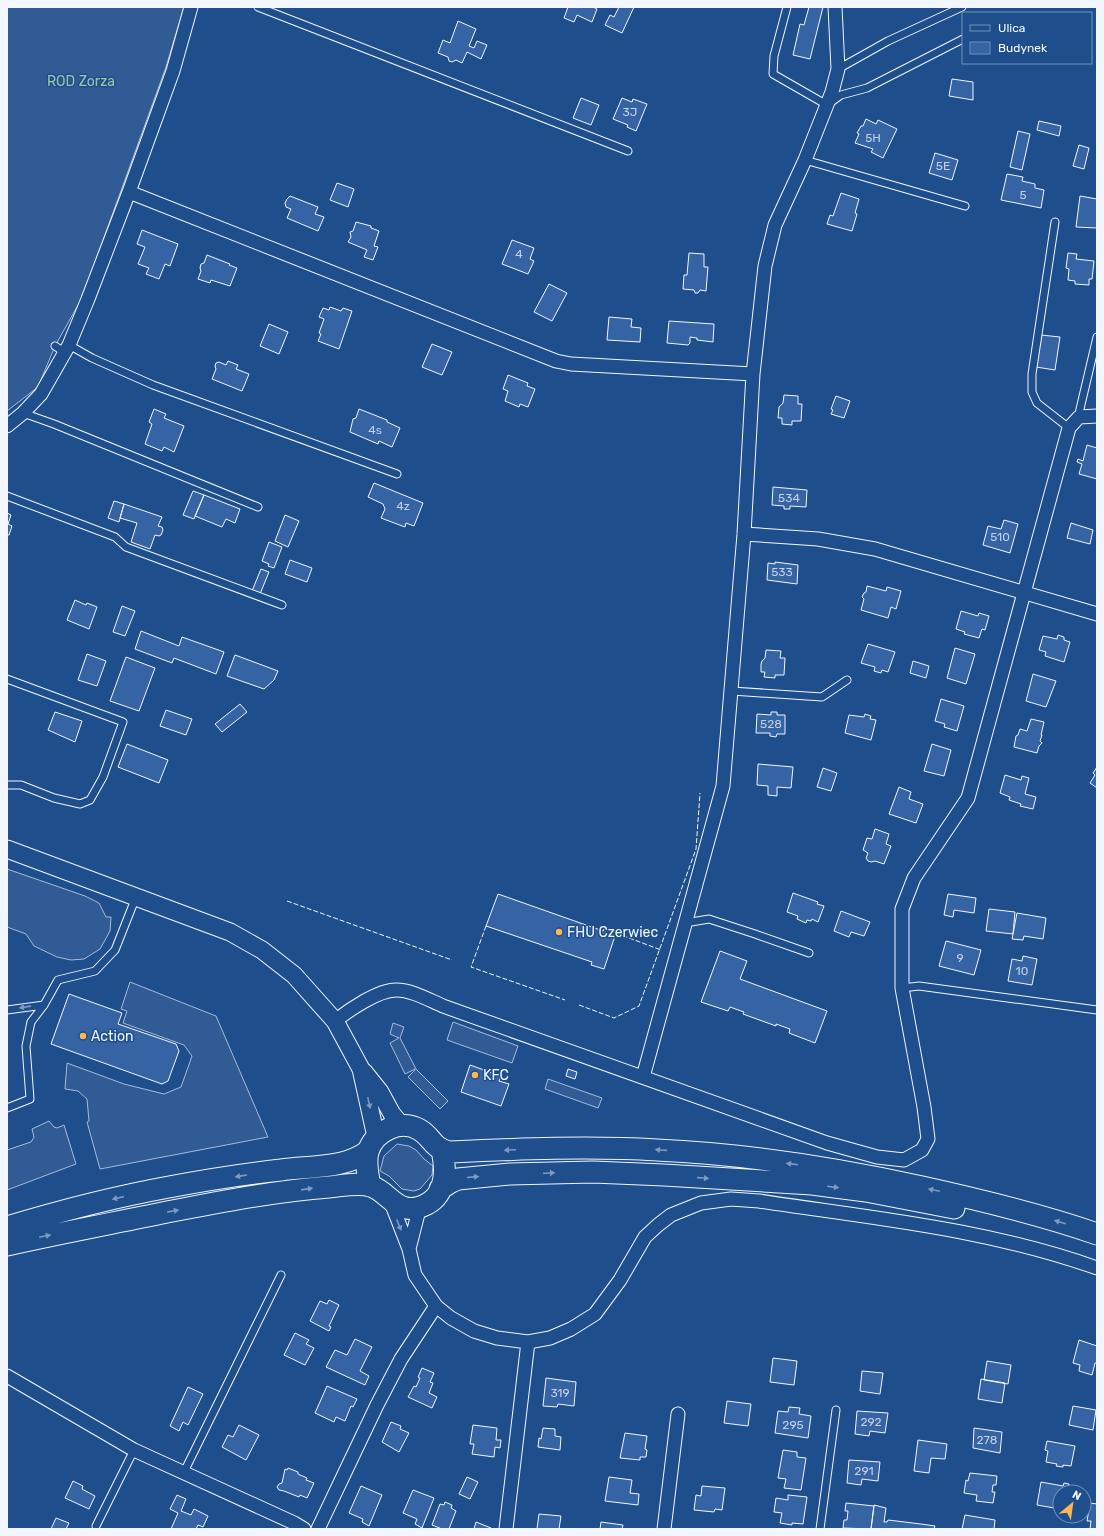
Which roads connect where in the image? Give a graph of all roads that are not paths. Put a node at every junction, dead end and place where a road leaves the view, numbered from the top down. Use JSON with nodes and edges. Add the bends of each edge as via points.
{"nodes":[{"id":1,"x":191,"y":7,"type":"edge"},
{"id":2,"x":258,"y":7,"type":"edge"},
{"id":3,"x":787,"y":7,"type":"edge"},
{"id":4,"x":835,"y":7,"type":"edge"},
{"id":5,"x":962,"y":7,"type":"edge"},
{"id":6,"x":962,"y":40,"type":"edge"},
{"id":7,"x":838,"y":68,"type":"junction"},
{"id":8,"x":827,"y":105,"type":"junction"},
{"id":9,"x":628,"y":151,"type":"dead end"},
{"id":10,"x":805,"y":160,"type":"junction"},
{"id":11,"x":129,"y":192,"type":"junction"},
{"id":12,"x":965,"y":206,"type":"dead end"},
{"id":13,"x":1055,"y":222,"type":"dead end"},
{"id":14,"x":1097,"y":337,"type":"edge"},
{"id":15,"x":63,"y":348,"type":"junction"},
{"id":16,"x":753,"y":374,"type":"junction"},
{"id":17,"x":23,"y":413,"type":"junction"},
{"id":18,"x":1097,"y":416,"type":"edge"},
{"id":19,"x":1079,"y":417,"type":"junction"},
{"id":20,"x":7,"y":426,"type":"edge"},
{"id":21,"x":1069,"y":428,"type":"junction"},
{"id":22,"x":397,"y":474,"type":"dead end"},
{"id":23,"x":7,"y":496,"type":"edge"},
{"id":24,"x":258,"y":507,"type":"dead end"},
{"id":25,"x":744,"y":534,"type":"junction"},
{"id":26,"x":1024,"y":593,"type":"junction"},
{"id":27,"x":282,"y":605,"type":"dead end"},
{"id":28,"x":1097,"y":614,"type":"edge"},
{"id":29,"x":7,"y":679,"type":"edge"},
{"id":30,"x":846,"y":680,"type":"dead end"},
{"id":31,"x":732,"y":691,"type":"junction"},
{"id":32,"x":7,"y":785,"type":"edge"},
{"id":33,"x":7,"y":849,"type":"edge"},
{"id":34,"x":136,"y":897,"type":"junction"},
{"id":35,"x":685,"y":923,"type":"junction"},
{"id":36,"x":809,"y":953,"type":"dead end"},
{"id":37,"x":902,"y":988,"type":"junction"},
{"id":38,"x":44,"y":1005,"type":"junction"},
{"id":39,"x":7,"y":1010,"type":"edge"},
{"id":40,"x":1097,"y":1010,"type":"edge"},
{"id":41,"x":335,"y":1022,"type":"junction"},
{"id":42,"x":361,"y":1069,"type":"junction"},
{"id":43,"x":643,"y":1077,"type":"junction"},
{"id":44,"x":7,"y":1108,"type":"edge"},
{"id":45,"x":401,"y":1126,"type":"junction"},
{"id":46,"x":372,"y":1144,"type":"junction"},
{"id":47,"x":442,"y":1150,"type":"junction"},
{"id":48,"x":370,"y":1186,"type":"junction"},
{"id":49,"x":440,"y":1189,"type":"junction"},
{"id":50,"x":390,"y":1200,"type":"junction"},
{"id":51,"x":420,"y":1206,"type":"junction"},
{"id":52,"x":7,"y":1227,"type":"edge"},
{"id":53,"x":1097,"y":1234,"type":"edge"},
{"id":54,"x":7,"y":1245,"type":"edge"},
{"id":55,"x":1097,"y":1248,"type":"edge"},
{"id":56,"x":409,"y":1249,"type":"junction"},
{"id":57,"x":1097,"y":1268,"type":"edge"},
{"id":58,"x":280,"y":1275,"type":"dead end"},
{"id":59,"x":436,"y":1306,"type":"junction"},
{"id":60,"x":528,"y":1342,"type":"junction"},
{"id":61,"x":7,"y":1376,"type":"edge"},
{"id":62,"x":836,"y":1410,"type":"dead end"},
{"id":63,"x":678,"y":1414,"type":"dead end"},
{"id":64,"x":134,"y":1450,"type":"junction"},
{"id":65,"x":184,"y":1472,"type":"junction"},
{"id":66,"x":96,"y":1526,"type":"dead end"},
{"id":67,"x":304,"y":1529,"type":"edge"},
{"id":68,"x":318,"y":1529,"type":"edge"},
{"id":69,"x":506,"y":1529,"type":"edge"},
{"id":70,"x":664,"y":1529,"type":"edge"},
{"id":71,"x":820,"y":1529,"type":"edge"}],
"edges":[{"from":1,"to":11,"type":"street","via":[[173,71]]},
{"from":2,"to":9,"type":"lane"},
{"from":3,"to":8,"type":"lane","via":[[774,56],[773,74]]},
{"from":4,"to":7,"type":"street"},
{"from":5,"to":7,"type":"lane","via":[[888,41]]},
{"from":6,"to":8,"type":"lane","via":[[867,88],[841,96]]},
{"from":7,"to":8,"type":"street"},
{"from":8,"to":10,"type":"street"},
{"from":10,"to":12,"type":"lane"},
{"from":10,"to":16,"type":"street","via":[[775,225],[765,266]]},
{"from":11,"to":15,"type":"street","via":[[88,299]]},
{"from":11,"to":16,"type":"street","via":[[556,361],[571,364]]},
{"from":13,"to":21,"type":"lane","via":[[1032,374],[1032,392],[1037,403]]},
{"from":14,"to":19,"type":"lane"},
{"from":15,"to":17,"type":"street","via":[[42,394]]},
{"from":15,"to":22,"type":"lane","via":[[153,385]]},
{"from":16,"to":25,"type":"street"},
{"from":17,"to":20,"type":"street"},
{"from":17,"to":24,"type":"lane"},
{"from":18,"to":19,"type":"street"},
{"from":19,"to":21,"type":"street"},
{"from":21,"to":26,"type":"street"},
{"from":23,"to":27,"type":"lane","via":[[115,537],[126,548]]},
{"from":25,"to":26,"type":"street","via":[[818,539],[875,549]]},
{"from":25,"to":31,"type":"street"},
{"from":26,"to":28,"type":"street"},
{"from":26,"to":37,"type":"street","via":[[968,798],[914,878],[902,909]]},
{"from":29,"to":32,"type":"lane","via":[[123,722],[103,777],[90,800],[80,804],[54,798],[21,785]]},
{"from":30,"to":31,"type":"lane","via":[[822,697]]},
{"from":31,"to":35,"type":"street","via":[[723,786]]},
{"from":33,"to":34,"type":"street"},
{"from":34,"to":38,"type":"lane","via":[[115,950],[95,972],[58,980]]},
{"from":34,"to":41,"type":"street","via":[[230,932],[262,950],[294,975]]},
{"from":35,"to":36,"type":"lane","via":[[709,919]]},
{"from":35,"to":43,"type":"street"},
{"from":37,"to":40,"type":"lane","via":[[919,986]]},
{"from":37,"to":43,"type":"street","via":[[928,1139],[922,1150],[904,1160],[876,1157],[827,1143]]},
{"from":38,"to":39,"type":"lane","one_way":true},
{"from":38,"to":44,"type":"lane","via":[[31,1022],[26,1046],[30,1099]]},
{"from":41,"to":42,"type":"street"},
{"from":41,"to":43,"type":"street","via":[[371,999],[396,990],[411,993]]},
{"from":42,"to":45,"type":"street","via":[[380,1092]]},
{"from":42,"to":46,"type":"street","one_way":true},
{"from":45,"to":46,"type":"main road","via":[[387,1129]]},
{"from":45,"to":47,"type":"main road","via":[[420,1130]]},
{"from":46,"to":48,"type":"main road","via":[[367,1171]]},
{"from":46,"to":52,"type":"main road","one_way":true,"via":[[360,1158],[335,1164],[170,1187],[55,1213]]},
{"from":47,"to":49,"type":"main road","via":[[445,1166]]},
{"from":53,"to":47,"type":"main road","one_way":true,"via":[[976,1198],[818,1167],[657,1150]]},
{"from":48,"to":50,"type":"main road"},
{"from":54,"to":48,"type":"main road","one_way":true,"via":[[207,1204],[321,1187]]},
{"from":49,"to":51,"type":"main road","via":[[431,1201]]},
{"from":49,"to":55,"type":"main road","one_way":true,"via":[[458,1179],[510,1174],[593,1172],[812,1184],[866,1191],[973,1212]]},
{"from":50,"to":51,"type":"main road","via":[[410,1208]]},
{"from":50,"to":56,"type":"street","one_way":true},
{"from":51,"to":56,"type":"street"},
{"from":56,"to":59,"type":"street","via":[[415,1275]]},
{"from":57,"to":60,"type":"street","via":[[1015,1243],[952,1230],[731,1199],[701,1203],[671,1215],[645,1237],[620,1280],[595,1314],[572,1329],[550,1338]]},
{"from":58,"to":65,"type":"lane"},
{"from":59,"to":60,"type":"street","via":[[474,1331],[497,1338]]},
{"from":59,"to":68,"type":"street","via":[[401,1359],[377,1404]]},
{"from":60,"to":69,"type":"street"},
{"from":61,"to":64,"type":"street"},
{"from":62,"to":71,"type":"lane"},
{"from":63,"to":70,"type":"street"},
{"from":64,"to":65,"type":"street"},
{"from":64,"to":66,"type":"lane"},
{"from":65,"to":67,"type":"street"}]}
